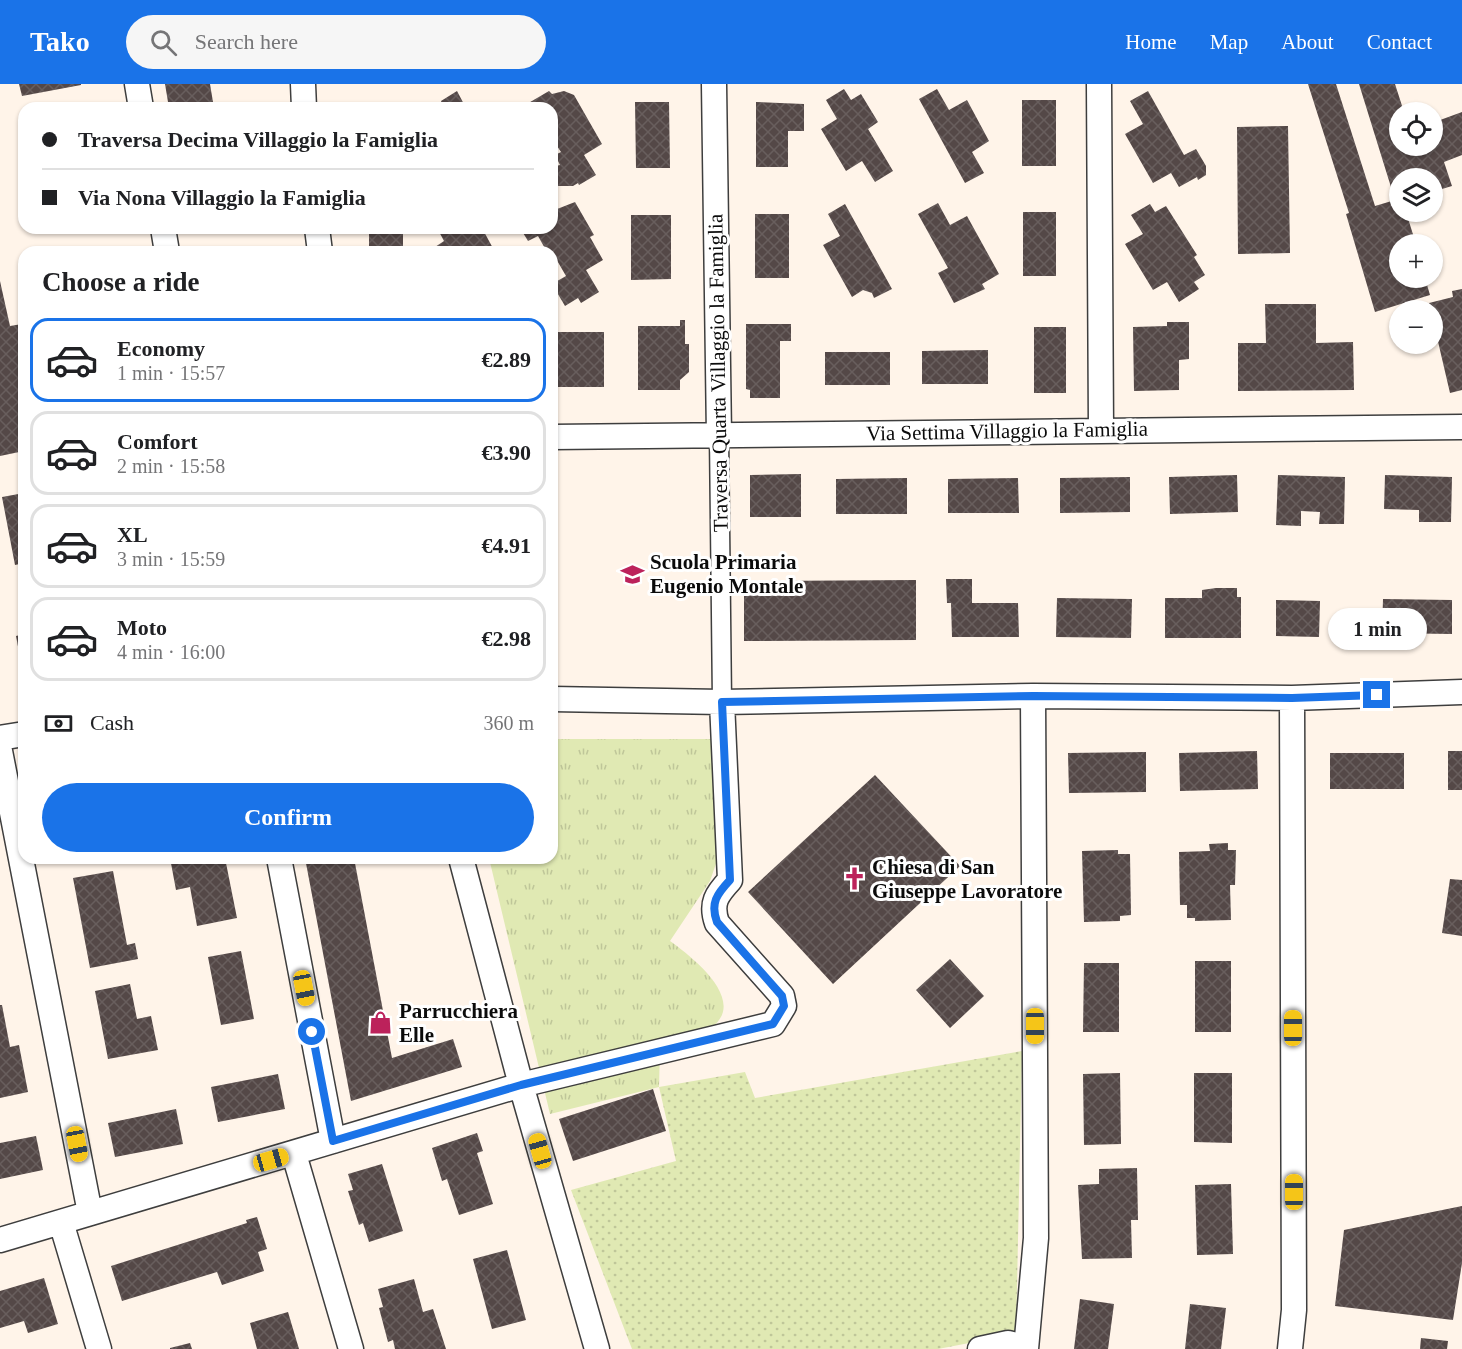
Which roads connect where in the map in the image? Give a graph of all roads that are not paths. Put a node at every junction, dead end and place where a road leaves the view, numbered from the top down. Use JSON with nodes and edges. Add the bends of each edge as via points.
{"nodes":[{"id":1,"x":137,"y":84,"type":"edge"},
{"id":2,"x":303,"y":84,"type":"edge"},
{"id":3,"x":714,"y":84,"type":"edge"},
{"id":4,"x":1099,"y":84,"type":"edge"},
{"id":5,"x":140,"y":102,"type":"edge"},
{"id":6,"x":304,"y":102,"type":"edge"},
{"id":7,"x":1462,"y":427,"type":"edge"},
{"id":8,"x":1101,"y":429,"type":"junction"},
{"id":9,"x":719,"y":436,"type":"junction"},
{"id":10,"x":558,"y":437,"type":"edge"},
{"id":11,"x":1462,"y":692,"type":"edge"},
{"id":12,"x":1033,"y":696,"type":"junction"},
{"id":13,"x":1292,"y":698,"type":"junction"},
{"id":14,"x":558,"y":699,"type":"edge"},
{"id":15,"x":722,"y":702,"type":"junction"},
{"id":16,"x":18,"y":735,"type":"edge"},
{"id":17,"x":0,"y":738,"type":"edge"},
{"id":18,"x":0,"y":751,"type":"edge"},
{"id":19,"x":18,"y":843,"type":"edge"},
{"id":20,"x":22,"y":864,"type":"edge"},
{"id":21,"x":280,"y":864,"type":"edge"},
{"id":22,"x":463,"y":864,"type":"edge"},
{"id":23,"x":521,"y":1085,"type":"junction"},
{"id":24,"x":333,"y":1141,"type":"junction"},
{"id":25,"x":294,"y":1154,"type":"junction"},
{"id":26,"x":90,"y":1213,"type":"junction"},
{"id":27,"x":61,"y":1222,"type":"junction"},
{"id":28,"x":0,"y":1240,"type":"edge"},
{"id":29,"x":1026,"y":1348,"type":"edge"},
{"id":30,"x":99,"y":1349,"type":"edge"},
{"id":31,"x":351,"y":1349,"type":"edge"},
{"id":32,"x":597,"y":1349,"type":"edge"},
{"id":33,"x":980,"y":1349,"type":"edge"},
{"id":34,"x":1290,"y":1349,"type":"edge"}],
"edges":[{"from":1,"to":5,"type":"street"},
{"from":2,"to":6,"type":"street"},
{"from":3,"to":9,"type":"street","name":"Traversa Quarta Villaggio la Famiglia"},
{"from":4,"to":8,"type":"street"},
{"from":7,"to":8,"type":"street","name":"Via Settima Villaggio la Famiglia"},
{"from":8,"to":9,"type":"street","name":"Via Settima Villaggio la Famiglia"},
{"from":9,"to":10,"type":"street","name":"Via Settima Villaggio la Famiglia"},
{"from":9,"to":15,"type":"street","name":"Traversa Quarta Villaggio la Famiglia"},
{"from":11,"to":13,"type":"street"},
{"from":12,"to":13,"type":"street"},
{"from":12,"to":15,"type":"street"},
{"from":12,"to":29,"type":"street","via":[[1036,1238]]},
{"from":13,"to":34,"type":"street","via":[[1294,1310]]},
{"from":14,"to":15,"type":"street"},
{"from":15,"to":23,"type":"street","name":"Traversa Quarta Villaggio la Famiglia","via":[[730,880],[716,895],[712,910],[717,922],[782,996],[784,1006],[773,1024]]},
{"from":16,"to":17,"type":"street"},
{"from":18,"to":19,"type":"street"},
{"from":20,"to":26,"type":"street"},
{"from":21,"to":24,"type":"street"},
{"from":22,"to":23,"type":"street"},
{"from":23,"to":24,"type":"street"},
{"from":23,"to":32,"type":"street"},
{"from":24,"to":25,"type":"street"},
{"from":25,"to":26,"type":"street"},
{"from":25,"to":31,"type":"street"},
{"from":26,"to":27,"type":"street"},
{"from":27,"to":28,"type":"street"},
{"from":27,"to":30,"type":"street"},
{"from":29,"to":33,"type":"street","via":[[1008,1343]]}]}
